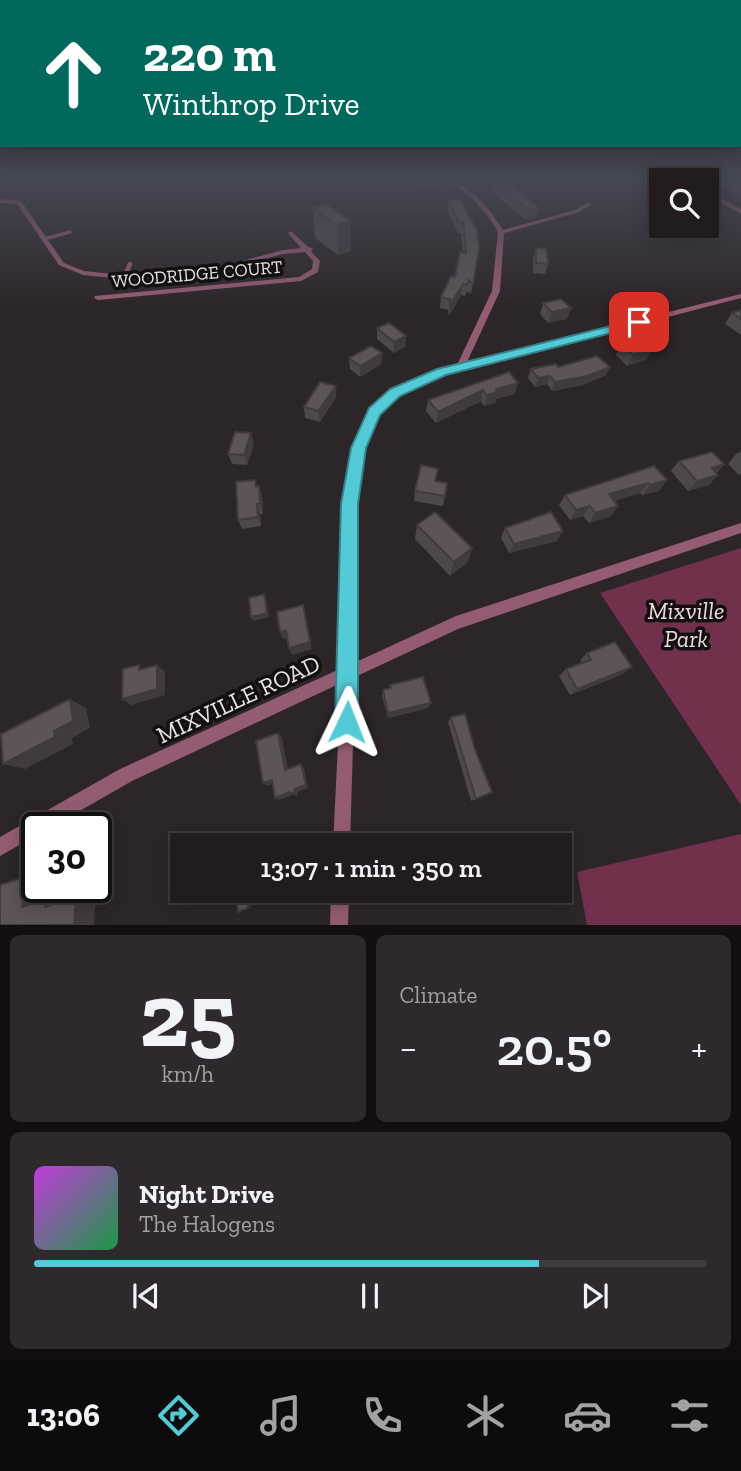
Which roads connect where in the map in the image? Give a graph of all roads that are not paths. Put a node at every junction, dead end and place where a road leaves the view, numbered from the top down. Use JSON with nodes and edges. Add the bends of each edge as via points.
{"nodes":[{"id":1,"x":32,"y":221,"type":"edge"},
{"id":2,"x":495,"y":221,"type":"edge"},
{"id":3,"x":540,"y":221,"type":"edge"},
{"id":4,"x":69,"y":232,"type":"dead end"},
{"id":5,"x":501,"y":232,"type":"junction"},
{"id":6,"x":291,"y":233,"type":"dead end"},
{"id":7,"x":44,"y":239,"type":"junction"},
{"id":8,"x":310,"y":250,"type":"junction"},
{"id":9,"x":130,"y":264,"type":"dead end"},
{"id":10,"x":125,"y":275,"type":"junction"},
{"id":11,"x":741,"y":296,"type":"edge"},
{"id":12,"x":98,"y":298,"type":"dead end"},
{"id":13,"x":460,"y":367,"type":"junction"},
{"id":14,"x":741,"y":528,"type":"edge"},
{"id":15,"x":349,"y":673,"type":"junction"},
{"id":16,"x":342,"y":833,"type":"edge"},
{"id":17,"x":0,"y":847,"type":"edge"},
{"id":18,"x":340,"y":903,"type":"edge"},
{"id":19,"x":339,"y":925,"type":"edge"}],
"edges":[{"from":1,"to":7,"type":"street","name":"WOODRIDGE COURT"},
{"from":2,"to":5,"type":"street"},
{"from":3,"to":5,"type":"street"},
{"from":4,"to":7,"type":"lane"},
{"from":5,"to":13,"type":"street","via":[[495,291]]},
{"from":6,"to":8,"type":"street","name":"WOODRIDGE COURT"},
{"from":7,"to":10,"type":"street","name":"WOODRIDGE COURT","via":[[69,268]]},
{"from":8,"to":10,"type":"street","name":"WOODRIDGE COURT","via":[[283,252],[220,269]]},
{"from":8,"to":12,"type":"street","name":"WOODRIDGE COURT","via":[[317,261],[315,270],[297,280]]},
{"from":9,"to":10,"type":"lane"},
{"from":11,"to":13,"type":"street"},
{"from":13,"to":15,"type":"street","via":[[395,392],[374,412],[359,448],[350,504]]},
{"from":14,"to":15,"type":"street","name":"MIXVILLE ROAD","via":[[456,623]]},
{"from":15,"to":16,"type":"street"},
{"from":15,"to":17,"type":"street","name":"MIXVILLE ROAD","via":[[126,775]]},
{"from":18,"to":19,"type":"street"}]}
